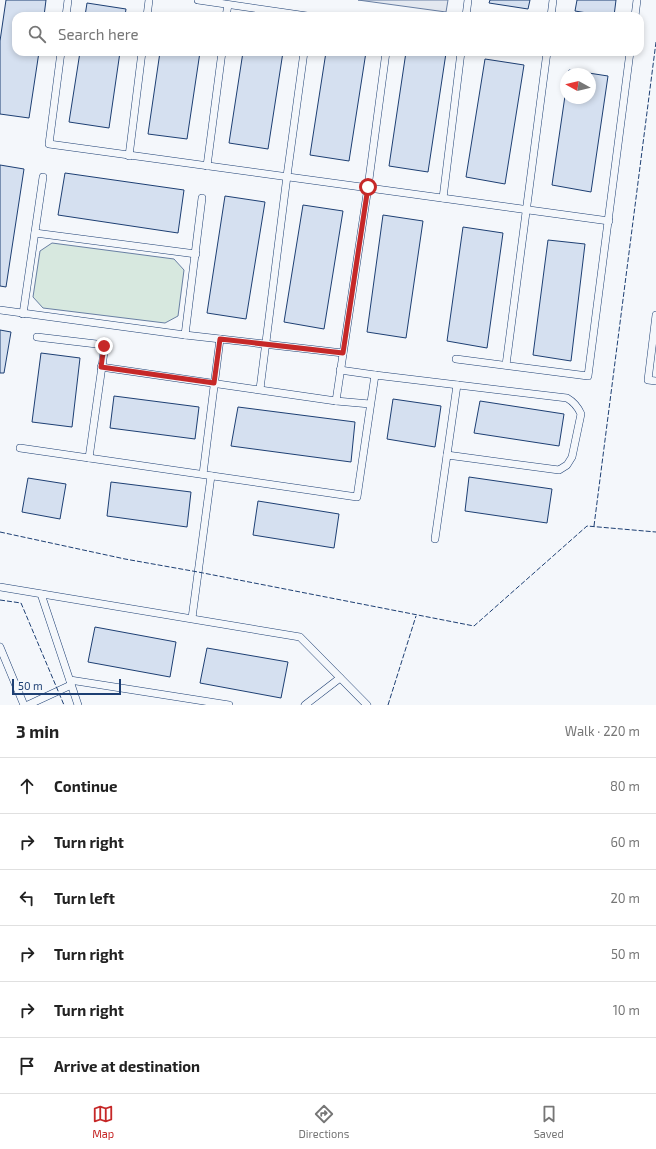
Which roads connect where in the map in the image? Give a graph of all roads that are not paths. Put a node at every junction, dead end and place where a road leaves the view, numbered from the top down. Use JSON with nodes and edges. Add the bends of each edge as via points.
{"nodes":[{"id":1,"x":68,"y":0,"type":"edge"},
{"id":2,"x":149,"y":0,"type":"edge"},
{"id":3,"x":198,"y":0,"type":"edge"},
{"id":4,"x":468,"y":0,"type":"edge"},
{"id":5,"x":553,"y":0,"type":"edge"},
{"id":6,"x":637,"y":0,"type":"edge"},
{"id":7,"x":228,"y":5,"type":"junction"},
{"id":8,"x":66,"y":12,"type":"edge"},
{"id":9,"x":148,"y":12,"type":"edge"},
{"id":10,"x":227,"y":12,"type":"edge"},
{"id":11,"x":278,"y":12,"type":"edge"},
{"id":12,"x":466,"y":12,"type":"edge"},
{"id":13,"x":552,"y":12,"type":"edge"},
{"id":14,"x":636,"y":12,"type":"edge"},
{"id":15,"x":60,"y":56,"type":"edge"},
{"id":16,"x":142,"y":56,"type":"edge"},
{"id":17,"x":221,"y":56,"type":"edge"},
{"id":18,"x":303,"y":56,"type":"edge"},
{"id":19,"x":385,"y":56,"type":"edge"},
{"id":20,"x":460,"y":56,"type":"edge"},
{"id":21,"x":546,"y":56,"type":"edge"},
{"id":22,"x":630,"y":56,"type":"edge"},
{"id":23,"x":129,"y":156,"type":"junction"},
{"id":24,"x":207,"y":166,"type":"junction"},
{"id":25,"x":287,"y":176,"type":"junction"},
{"id":26,"x":43,"y":177,"type":"dead end"},
{"id":27,"x":368,"y":187,"type":"junction"},
{"id":28,"x":202,"y":198,"type":"dead end"},
{"id":29,"x":442,"y":198,"type":"junction"},
{"id":30,"x":526,"y":210,"type":"junction"},
{"id":31,"x":609,"y":221,"type":"junction"},
{"id":32,"x":35,"y":233,"type":"junction"},
{"id":33,"x":196,"y":254,"type":"junction"},
{"id":34,"x":0,"y":310,"type":"edge"},
{"id":35,"x":23,"y":314,"type":"junction"},
{"id":36,"x":656,"y":315,"type":"edge"},
{"id":37,"x":185,"y":335,"type":"junction"},
{"id":38,"x":37,"y":337,"type":"dead end"},
{"id":39,"x":220,"y":339,"type":"junction"},
{"id":40,"x":266,"y":344,"type":"junction"},
{"id":41,"x":343,"y":353,"type":"junction"},
{"id":42,"x":456,"y":359,"type":"dead end"},
{"id":43,"x":506,"y":365,"type":"junction"},
{"id":44,"x":101,"y":367,"type":"junction"},
{"id":45,"x":340,"y":370,"type":"junction"},
{"id":46,"x":375,"y":375,"type":"junction"},
{"id":47,"x":656,"y":381,"type":"edge"},
{"id":48,"x":214,"y":383,"type":"junction"},
{"id":49,"x":457,"y":385,"type":"junction"},
{"id":50,"x":260,"y":389,"type":"junction"},
{"id":51,"x":336,"y":401,"type":"junction"},
{"id":52,"x":370,"y":404,"type":"junction"},
{"id":53,"x":20,"y":448,"type":"dead end"},
{"id":54,"x":447,"y":455,"type":"junction"},
{"id":55,"x":89,"y":458,"type":"junction"},
{"id":56,"x":203,"y":474,"type":"junction"},
{"id":57,"x":212,"y":476,"type":"junction"},
{"id":58,"x":436,"y":539,"type":"dead end"},
{"id":59,"x":0,"y":587,"type":"edge"},
{"id":60,"x":41,"y":594,"type":"junction"},
{"id":61,"x":192,"y":618,"type":"junction"},
{"id":62,"x":0,"y":647,"type":"edge"},
{"id":63,"x":340,"y":678,"type":"junction"},
{"id":64,"x":70,"y":682,"type":"junction"},
{"id":65,"x":24,"y":705,"type":"edge"},
{"id":66,"x":28,"y":705,"type":"edge"},
{"id":67,"x":78,"y":705,"type":"edge"},
{"id":68,"x":227,"y":705,"type":"edge"},
{"id":69,"x":305,"y":705,"type":"edge"},
{"id":70,"x":367,"y":705,"type":"edge"}],
"edges":[{"from":1,"to":8,"type":"lane"},
{"from":2,"to":9,"type":"lane"},
{"from":3,"to":7,"type":"lane"},
{"from":4,"to":12,"type":"lane"},
{"from":5,"to":13,"type":"lane"},
{"from":6,"to":14,"type":"lane"},
{"from":7,"to":10,"type":"lane"},
{"from":7,"to":11,"type":"lane"},
{"from":15,"to":23,"type":"lane","via":[[49,144]]},
{"from":16,"to":23,"type":"lane"},
{"from":17,"to":24,"type":"lane"},
{"from":18,"to":25,"type":"lane"},
{"from":19,"to":27,"type":"lane"},
{"from":20,"to":29,"type":"lane"},
{"from":21,"to":30,"type":"lane"},
{"from":22,"to":31,"type":"lane"},
{"from":23,"to":24,"type":"lane"},
{"from":24,"to":25,"type":"lane"},
{"from":25,"to":27,"type":"lane"},
{"from":25,"to":40,"type":"lane"},
{"from":26,"to":32,"type":"lane"},
{"from":27,"to":29,"type":"lane"},
{"from":27,"to":41,"type":"lane"},
{"from":28,"to":33,"type":"lane"},
{"from":29,"to":30,"type":"lane"},
{"from":30,"to":31,"type":"lane"},
{"from":30,"to":43,"type":"lane"},
{"from":31,"to":43,"type":"lane","via":[[588,376]]},
{"from":32,"to":33,"type":"lane"},
{"from":32,"to":35,"type":"lane"},
{"from":33,"to":37,"type":"lane"},
{"from":34,"to":35,"type":"lane"},
{"from":35,"to":37,"type":"lane"},
{"from":36,"to":47,"type":"lane","via":[[648,380]]},
{"from":37,"to":39,"type":"lane"},
{"from":38,"to":44,"type":"lane","via":[[104,346]]},
{"from":39,"to":40,"type":"lane"},
{"from":39,"to":48,"type":"lane"},
{"from":40,"to":41,"type":"lane"},
{"from":40,"to":50,"type":"lane"},
{"from":41,"to":45,"type":"lane"},
{"from":42,"to":43,"type":"lane"},
{"from":44,"to":48,"type":"lane"},
{"from":44,"to":55,"type":"lane"},
{"from":45,"to":46,"type":"lane"},
{"from":45,"to":51,"type":"lane"},
{"from":46,"to":49,"type":"lane"},
{"from":46,"to":52,"type":"lane"},
{"from":48,"to":50,"type":"lane"},
{"from":48,"to":56,"type":"lane"},
{"from":49,"to":54,"type":"lane"},
{"from":49,"to":54,"type":"lane","via":[[567,398],[581,414],[572,457],[567,465],[559,470]]},
{"from":50,"to":51,"type":"lane"},
{"from":51,"to":52,"type":"lane"},
{"from":52,"to":57,"type":"lane","via":[[357,497]]},
{"from":53,"to":55,"type":"lane"},
{"from":54,"to":58,"type":"lane"},
{"from":55,"to":56,"type":"lane"},
{"from":56,"to":57,"type":"lane"},
{"from":57,"to":61,"type":"lane"},
{"from":59,"to":60,"type":"lane"},
{"from":60,"to":61,"type":"lane"},
{"from":60,"to":64,"type":"lane"},
{"from":61,"to":63,"type":"lane","via":[[300,636]]},
{"from":62,"to":65,"type":"lane"},
{"from":63,"to":69,"type":"lane"},
{"from":63,"to":70,"type":"lane"},
{"from":64,"to":66,"type":"lane"},
{"from":64,"to":67,"type":"lane"},
{"from":64,"to":68,"type":"lane"}]}
